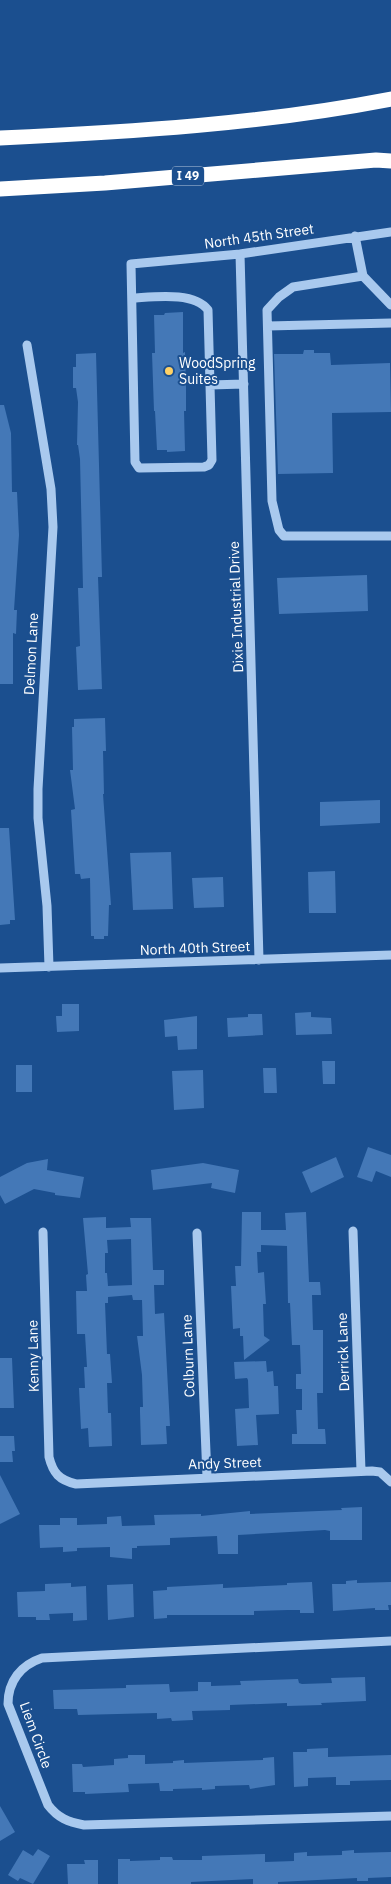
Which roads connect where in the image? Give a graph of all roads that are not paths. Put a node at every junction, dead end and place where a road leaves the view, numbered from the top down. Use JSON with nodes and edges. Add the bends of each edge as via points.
{"nodes":[{"id":1,"x":391,"y":99,"type":"edge"},
{"id":2,"x":0,"y":138,"type":"edge"},
{"id":3,"x":391,"y":157,"type":"edge"},
{"id":4,"x":383,"y":161,"type":"edge"},
{"id":5,"x":0,"y":189,"type":"edge"},
{"id":6,"x":391,"y":232,"type":"edge"},
{"id":7,"x":355,"y":236,"type":"junction"},
{"id":8,"x":240,"y":254,"type":"junction"},
{"id":9,"x":363,"y":276,"type":"junction"},
{"id":10,"x":132,"y":298,"type":"junction"},
{"id":11,"x":391,"y":305,"type":"edge"},
{"id":12,"x":391,"y":323,"type":"edge"},
{"id":13,"x":268,"y":326,"type":"junction"},
{"id":14,"x":27,"y":345,"type":"dead end"},
{"id":15,"x":244,"y":384,"type":"junction"},
{"id":16,"x":210,"y":385,"type":"junction"},
{"id":17,"x":391,"y":536,"type":"edge"},
{"id":18,"x":391,"y":955,"type":"edge"},
{"id":19,"x":259,"y":960,"type":"junction"},
{"id":20,"x":48,"y":967,"type":"junction"},
{"id":21,"x":0,"y":968,"type":"edge"},
{"id":22,"x":352,"y":1231,"type":"dead end"},
{"id":23,"x":43,"y":1232,"type":"dead end"},
{"id":24,"x":197,"y":1233,"type":"dead end"},
{"id":25,"x":361,"y":1472,"type":"junction"},
{"id":26,"x":57,"y":1477,"type":"joint"},
{"id":27,"x":207,"y":1477,"type":"junction"},
{"id":28,"x":391,"y":1482,"type":"edge"},
{"id":29,"x":391,"y":1642,"type":"edge"},
{"id":30,"x":391,"y":1816,"type":"edge"}],
"edges":[{"from":1,"to":2,"type":"highway","via":[[329,111],[231,123]]},
{"from":3,"to":4,"type":"highway","number":"I 49"},
{"from":4,"to":5,"type":"highway","number":"I 49","via":[[105,184]]},
{"from":6,"to":7,"type":"street","name":"North 45th Street"},
{"from":7,"to":8,"type":"street","name":"North 45th Street"},
{"from":7,"to":9,"type":"street"},
{"from":8,"to":10,"type":"street","name":"North 45th Street","via":[[131,264]]},
{"from":8,"to":15,"type":"street","name":"Dixie Industrial Drive"},
{"from":9,"to":11,"type":"street"},
{"from":9,"to":13,"type":"street","via":[[294,288],[267,310]]},
{"from":10,"to":16,"type":"street","via":[[183,297],[206,307]]},
{"from":10,"to":16,"type":"street","via":[[135,462],[139,468],[208,465],[212,460]]},
{"from":12,"to":13,"type":"street"},
{"from":13,"to":17,"type":"street","via":[[272,501],[279,530],[284,536]]},
{"from":14,"to":20,"type":"street","name":"Delmon Lane","via":[[51,489],[52,527],[38,789]]},
{"from":15,"to":16,"type":"street"},
{"from":15,"to":19,"type":"street","name":"Dixie Industrial Drive"},
{"from":18,"to":19,"type":"street","name":"North 40th Street"},
{"from":19,"to":20,"type":"street","name":"North 40th Street"},
{"from":20,"to":21,"type":"street","name":"North 40th Street"},
{"from":22,"to":25,"type":"street","name":"Derrick Lane"},
{"from":23,"to":26,"type":"street","name":"Kenny Lane","via":[[49,1457]]},
{"from":24,"to":27,"type":"street","name":"Colburn Lane"},
{"from":25,"to":27,"type":"street","name":"Andy Street"},
{"from":25,"to":28,"type":"street","name":"Andy Street","via":[[380,1472]]},
{"from":26,"to":27,"type":"street","name":"Andy Street","via":[[76,1484]]},
{"from":29,"to":30,"type":"street","name":"Liem Circle","via":[[42,1658],[32,1661],[16,1675],[8,1694],[8,1704],[48,1805],[61,1819],[72,1823]]}]}
